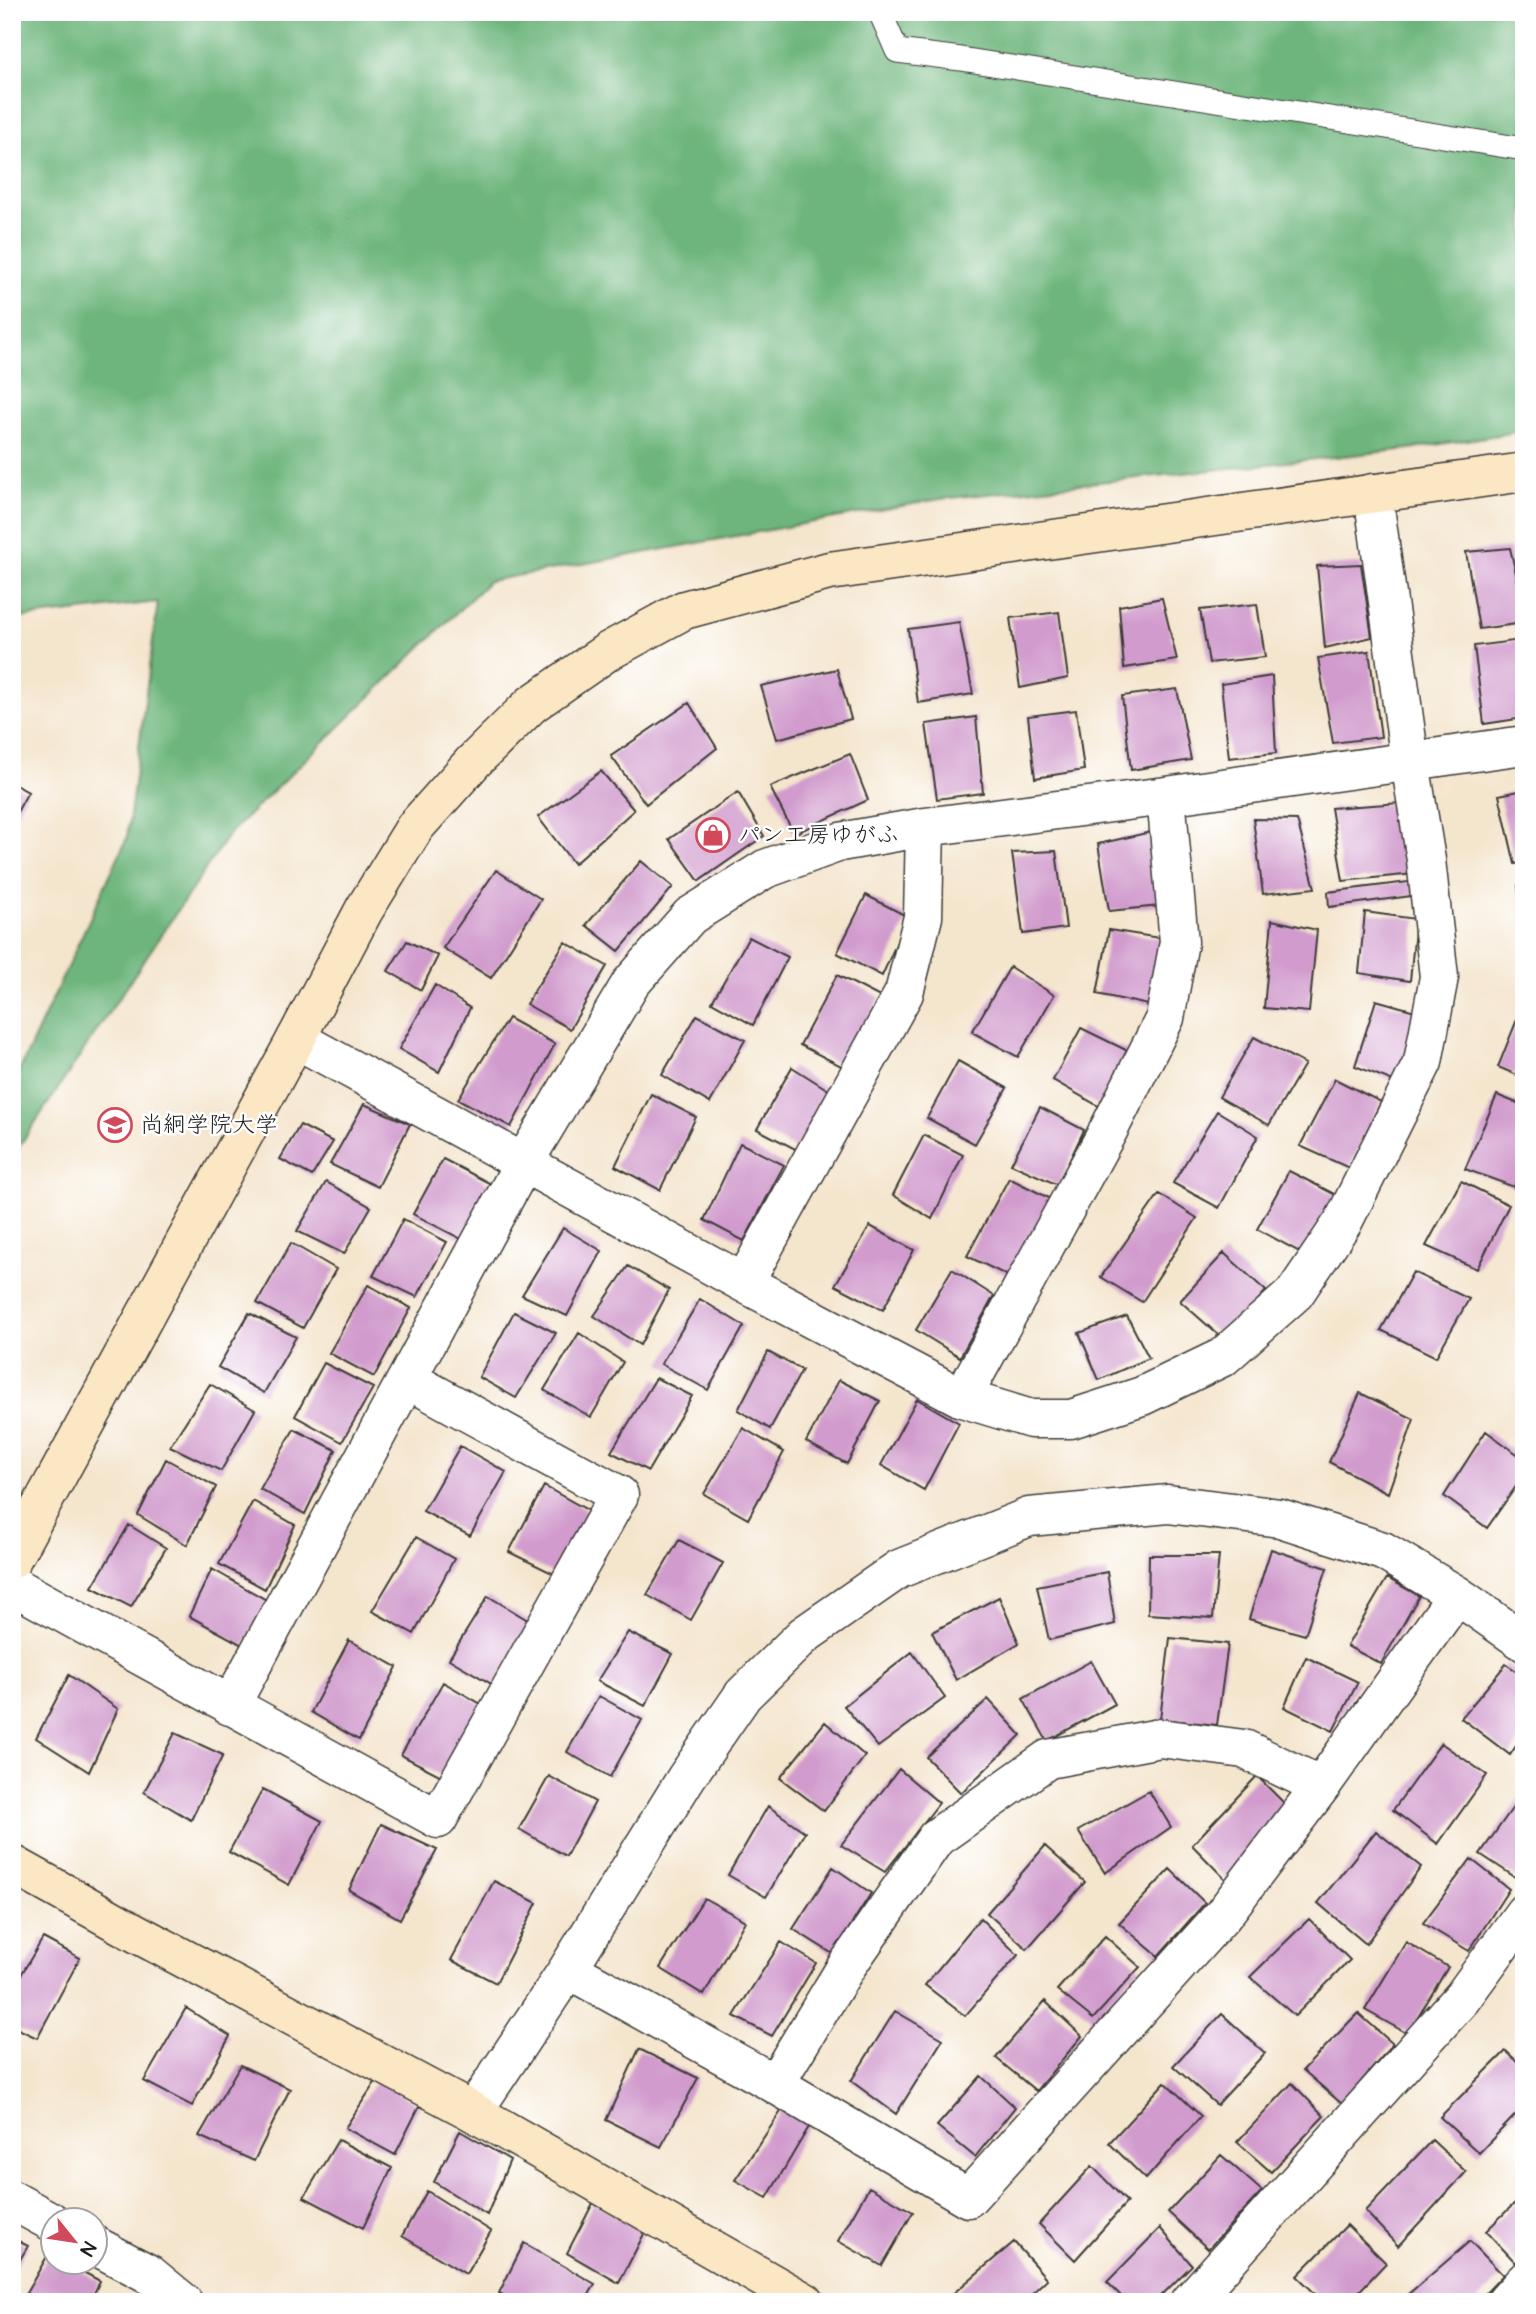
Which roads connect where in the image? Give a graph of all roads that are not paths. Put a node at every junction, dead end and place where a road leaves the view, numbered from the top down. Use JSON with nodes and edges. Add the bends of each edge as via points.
{"nodes":[{"id":1,"x":880,"y":12,"type":"edge"},
{"id":2,"x":1524,"y":149,"type":"edge"},
{"id":3,"x":1524,"y":472,"type":"edge"},
{"id":4,"x":1374,"y":494,"type":"junction"},
{"id":5,"x":1524,"y":745,"type":"edge"},
{"id":6,"x":1410,"y":762,"type":"junction"},
{"id":7,"x":1167,"y":796,"type":"junction"},
{"id":8,"x":925,"y":827,"type":"junction"},
{"id":9,"x":296,"y":1039,"type":"junction"},
{"id":10,"x":524,"y":1162,"type":"junction"},
{"id":11,"x":744,"y":1283,"type":"junction"},
{"id":12,"x":407,"y":1379,"type":"junction"},
{"id":13,"x":961,"y":1398,"type":"junction"},
{"id":14,"x":12,"y":1559,"type":"edge"},
{"id":15,"x":12,"y":1586,"type":"edge"},
{"id":16,"x":1457,"y":1595,"type":"junction"},
{"id":17,"x":1524,"y":1642,"type":"edge"},
{"id":18,"x":230,"y":1706,"type":"junction"},
{"id":19,"x":1321,"y":1786,"type":"junction"},
{"id":20,"x":12,"y":1864,"type":"edge"},
{"id":21,"x":1521,"y":1923,"type":"edge"},
{"id":22,"x":568,"y":1969,"type":"junction"},
{"id":23,"x":775,"y":2084,"type":"junction"},
{"id":24,"x":473,"y":2112,"type":"junction"},
{"id":25,"x":12,"y":2200,"type":"edge"},
{"id":26,"x":38,"y":2214,"type":"edge"},
{"id":27,"x":108,"y":2258,"type":"edge"},
{"id":28,"x":1524,"y":2282,"type":"edge"},
{"id":29,"x":141,"y":2288,"type":"edge"},
{"id":30,"x":183,"y":2302,"type":"edge"},
{"id":31,"x":806,"y":2302,"type":"edge"},
{"id":32,"x":1190,"y":2302,"type":"edge"},
{"id":33,"x":1506,"y":2302,"type":"edge"}],
"edges":[{"from":1,"to":2,"type":"lane","via":[[897,51]]},
{"from":3,"to":4,"type":"street"},
{"from":4,"to":6,"type":"street"},
{"from":4,"to":9,"type":"street","via":[[829,571],[684,610],[607,652],[532,704],[473,762],[415,827],[364,910]]},
{"from":5,"to":6,"type":"street"},
{"from":6,"to":7,"type":"street"},
{"from":6,"to":13,"type":"street","via":[[1439,977],[1423,1062],[1343,1222],[1295,1293],[1223,1357],[1142,1396],[1070,1419],[1031,1419]]},
{"from":7,"to":8,"type":"street"},
{"from":7,"to":13,"type":"street","via":[[1179,942],[1165,1018]]},
{"from":8,"to":10,"type":"street","via":[[839,842],[765,869],[690,916],[632,983]]},
{"from":8,"to":11,"type":"street","via":[[923,917],[904,993]]},
{"from":9,"to":10,"type":"street"},
{"from":9,"to":14,"type":"street"},
{"from":10,"to":11,"type":"street"},
{"from":10,"to":12,"type":"street"},
{"from":11,"to":13,"type":"street"},
{"from":12,"to":18,"type":"street"},
{"from":12,"to":18,"type":"street","via":[[619,1495],[438,1819]]},
{"from":15,"to":18,"type":"street"},
{"from":16,"to":17,"type":"street"},
{"from":16,"to":19,"type":"street"},
{"from":16,"to":22,"type":"street","via":[[1383,1551],[1280,1518],[1168,1504],[1029,1517],[898,1569],[804,1635],[743,1695]]},
{"from":19,"to":23,"type":"street","via":[[1244,1749],[1160,1738],[1048,1759],[936,1838],[846,1967]]},
{"from":19,"to":23,"type":"street","via":[[1223,1915],[968,2198]]},
{"from":20,"to":24,"type":"street"},
{"from":21,"to":32,"type":"street","via":[[1462,1998]]},
{"from":22,"to":23,"type":"street"},
{"from":22,"to":24,"type":"street"},
{"from":24,"to":31,"type":"street"},
{"from":25,"to":26,"type":"street"},
{"from":27,"to":29,"type":"street"},
{"from":28,"to":33,"type":"street"},
{"from":29,"to":30,"type":"street"}]}
